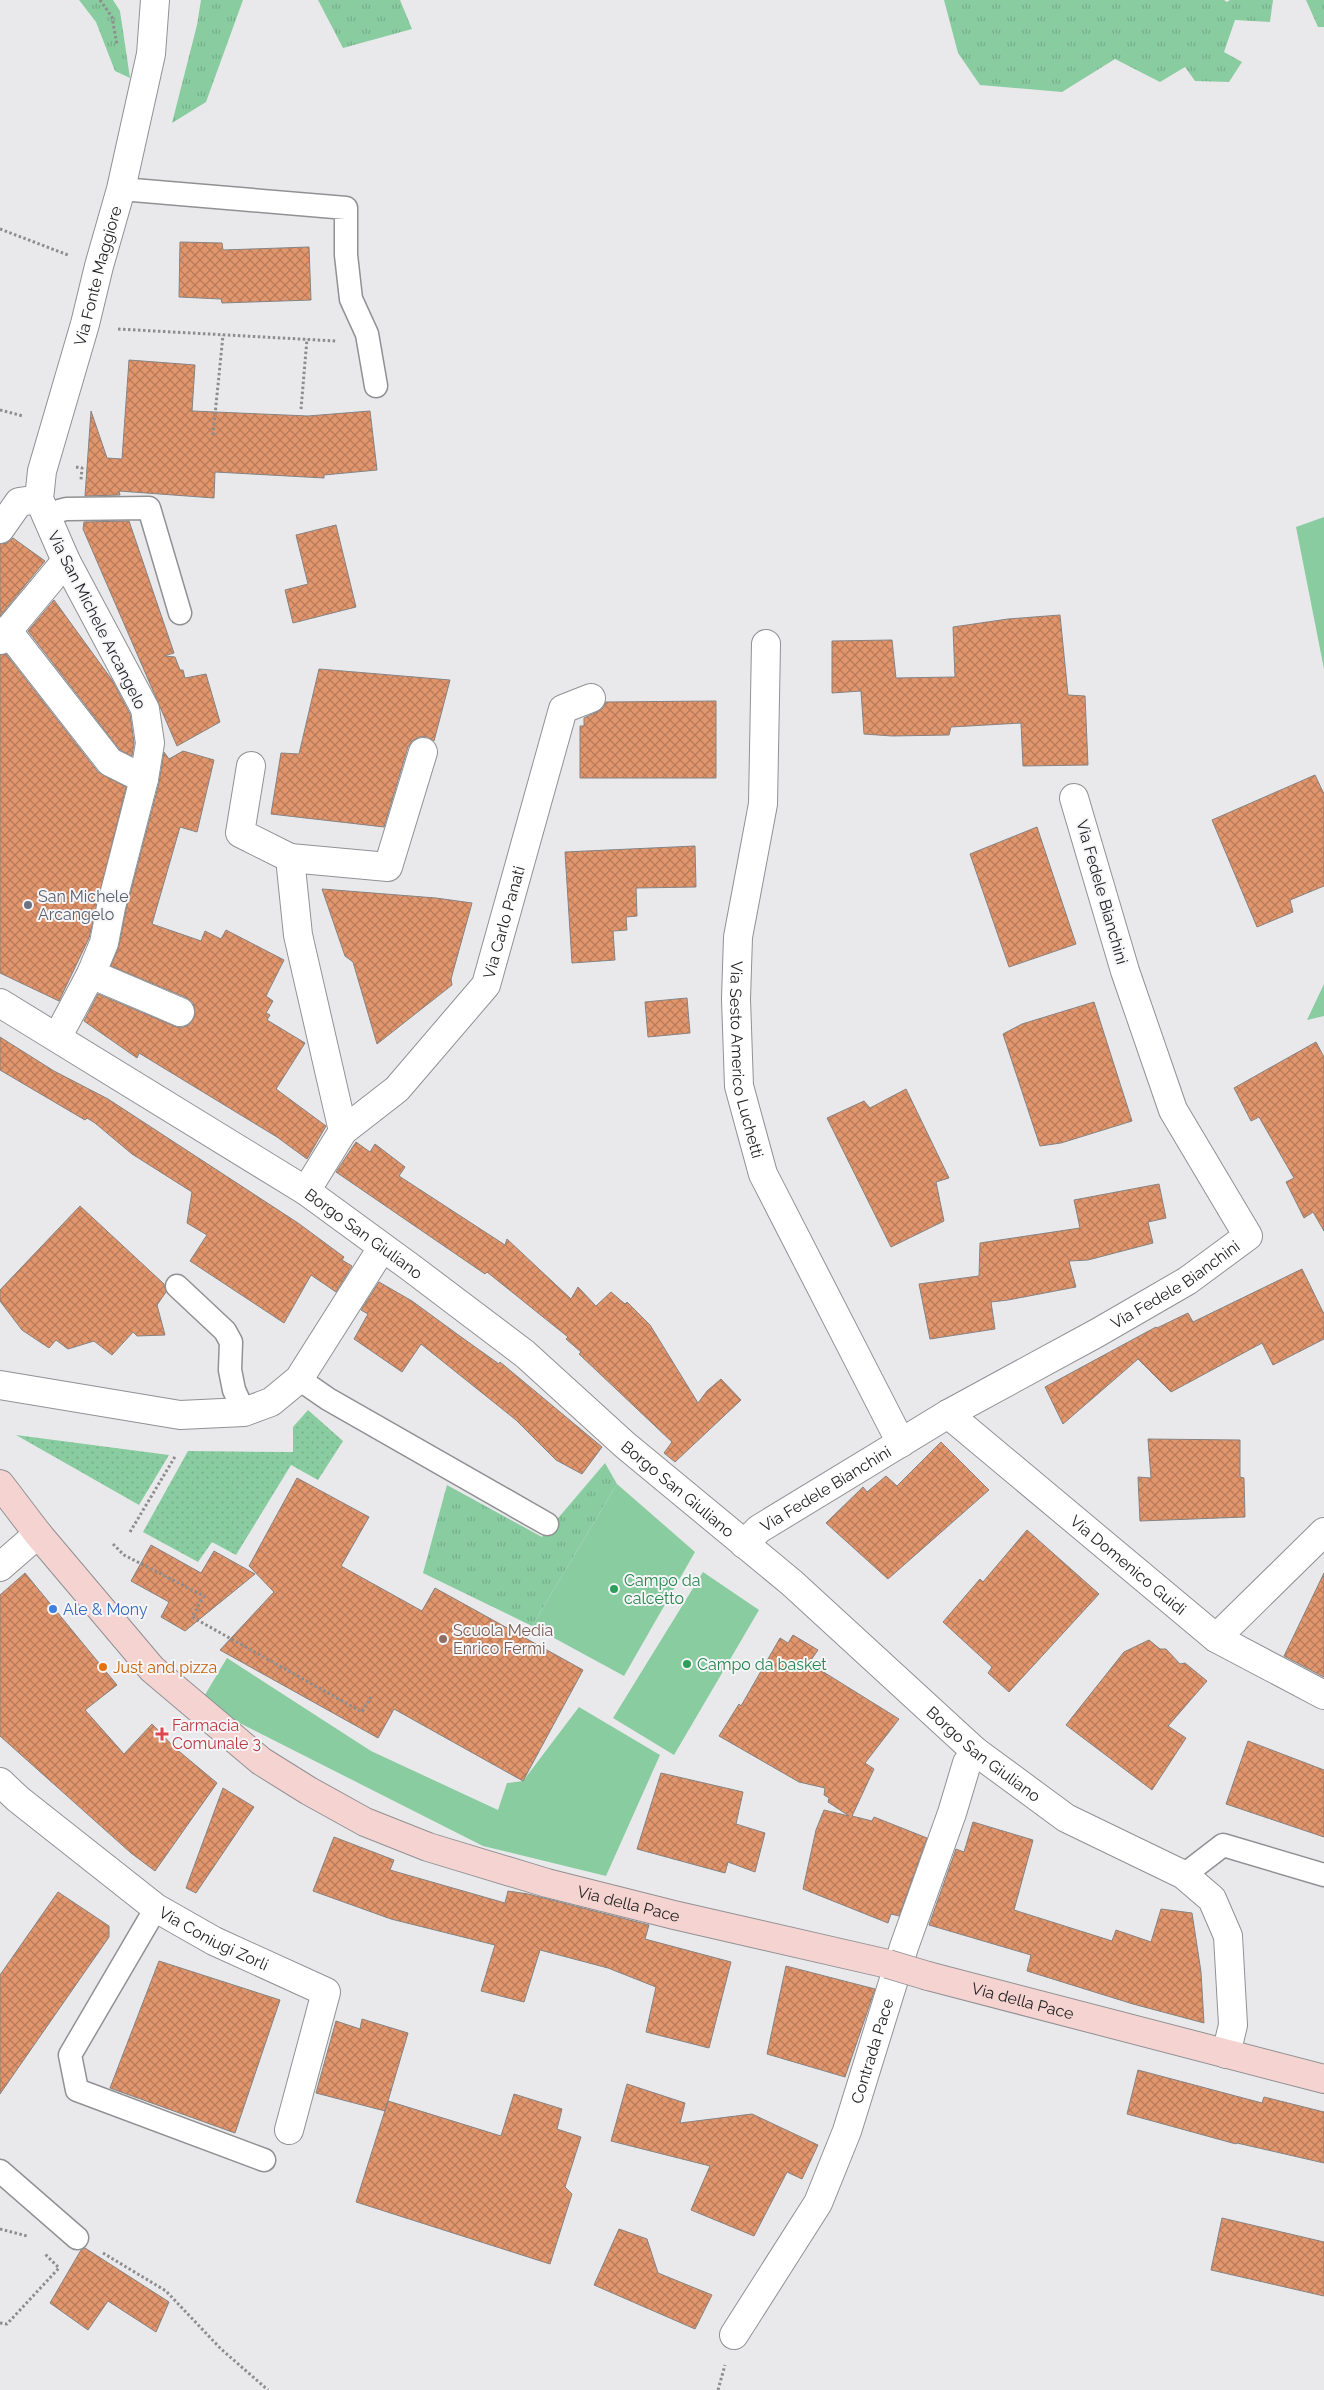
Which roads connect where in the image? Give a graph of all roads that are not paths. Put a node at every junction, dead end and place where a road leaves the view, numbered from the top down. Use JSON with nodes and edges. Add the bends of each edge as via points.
{"nodes":[{"id":1,"x":155,"y":0,"type":"edge"},
{"id":2,"x":121,"y":188,"type":"junction"},
{"id":3,"x":376,"y":386,"type":"dead end"},
{"id":4,"x":41,"y":507,"type":"junction"},
{"id":5,"x":0,"y":528,"type":"edge"},
{"id":6,"x":66,"y":561,"type":"junction"},
{"id":7,"x":180,"y":613,"type":"dead end"},
{"id":8,"x":4,"y":635,"type":"edge"},
{"id":9,"x":766,"y":644,"type":"dead end"},
{"id":10,"x":591,"y":698,"type":"dead end"},
{"id":11,"x":423,"y":752,"type":"dead end"},
{"id":12,"x":251,"y":766,"type":"dead end"},
{"id":13,"x":144,"y":779,"type":"junction"},
{"id":14,"x":1074,"y":798,"type":"dead end"},
{"id":15,"x":290,"y":858,"type":"junction"},
{"id":16,"x":91,"y":974,"type":"junction"},
{"id":17,"x":0,"y":1003,"type":"edge"},
{"id":18,"x":180,"y":1012,"type":"dead end"},
{"id":19,"x":58,"y":1036,"type":"junction"},
{"id":20,"x":342,"y":1131,"type":"junction"},
{"id":21,"x":306,"y":1191,"type":"junction"},
{"id":22,"x":382,"y":1248,"type":"junction"},
{"id":23,"x":177,"y":1286,"type":"dead end"},
{"id":24,"x":298,"y":1379,"type":"junction"},
{"id":25,"x":0,"y":1384,"type":"edge"},
{"id":26,"x":244,"y":1412,"type":"junction"},
{"id":27,"x":948,"y":1414,"type":"junction"},
{"id":28,"x":901,"y":1443,"type":"junction"},
{"id":29,"x":0,"y":1484,"type":"edge"},
{"id":30,"x":547,"y":1524,"type":"dead end"},
{"id":31,"x":1324,"y":1532,"type":"edge"},
{"id":32,"x":38,"y":1534,"type":"junction"},
{"id":33,"x":744,"y":1544,"type":"junction"},
{"id":34,"x":0,"y":1567,"type":"edge"},
{"id":35,"x":1216,"y":1638,"type":"junction"},
{"id":36,"x":1324,"y":1695,"type":"edge"},
{"id":37,"x":975,"y":1751,"type":"junction"},
{"id":38,"x":0,"y":1782,"type":"edge"},
{"id":39,"x":1184,"y":1875,"type":"junction"},
{"id":40,"x":1324,"y":1875,"type":"edge"},
{"id":41,"x":156,"y":1908,"type":"junction"},
{"id":42,"x":1226,"y":2054,"type":"junction"},
{"id":43,"x":1324,"y":2079,"type":"edge"},
{"id":44,"x":289,"y":2130,"type":"dead end"},
{"id":45,"x":264,"y":2160,"type":"dead end"},
{"id":46,"x":0,"y":2171,"type":"edge"},
{"id":47,"x":78,"y":2238,"type":"road end"},
{"id":48,"x":734,"y":2335,"type":"dead end"}],
"edges":[{"from":1,"to":2,"type":"street","name":"Via Fonte Maggiore","via":[[151,54]]},
{"from":2,"to":3,"type":"lane","via":[[346,208],[346,255],[351,299],[367,334]]},
{"from":2,"to":4,"type":"street","name":"Via Fonte Maggiore","via":[[42,471]]},
{"from":4,"to":5,"type":"street","via":[[19,502]]},
{"from":4,"to":6,"type":"street","name":"Via San Michele Arcangelo"},
{"from":4,"to":7,"type":"lane","via":[[148,508]]},
{"from":6,"to":8,"type":"street"},
{"from":6,"to":13,"type":"street","name":"Via San Michele Arcangelo","via":[[145,709],[150,743]]},
{"from":8,"to":13,"type":"street","via":[[110,762]]},
{"from":9,"to":28,"type":"street","name":"Via Sesto Americo Luchetti","via":[[763,804],[738,937],[739,1086],[763,1174]]},
{"from":10,"to":20,"type":"street","name":"Via Carlo Panati","via":[[563,709],[486,985],[397,1089]]},
{"from":11,"to":15,"type":"street","via":[[388,867]]},
{"from":12,"to":15,"type":"street","via":[[240,833]]},
{"from":13,"to":16,"type":"street","name":"Via San Michele Arcangelo","via":[[104,943]]},
{"from":14,"to":27,"type":"street","name":"Via Fedele Bianchini","via":[[1125,971],[1173,1110],[1248,1236],[1187,1281]]},
{"from":15,"to":20,"type":"street","via":[[298,936]]},
{"from":16,"to":18,"type":"street"},
{"from":16,"to":19,"type":"street","name":"Via San Michele Arcangelo"},
{"from":17,"to":19,"type":"street","name":"Borgo San Giuliano"},
{"from":19,"to":21,"type":"street","name":"Borgo San Giuliano"},
{"from":20,"to":21,"type":"street","name":"Via Carlo Panati"},
{"from":21,"to":22,"type":"street","name":"Borgo San Giuliano"},
{"from":22,"to":24,"type":"street"},
{"from":22,"to":33,"type":"street","name":"Borgo San Giuliano","via":[[525,1354],[625,1445]]},
{"from":23,"to":26,"type":"lane","via":[[225,1331],[231,1342],[230,1370],[234,1390]]},
{"from":24,"to":26,"type":"street","via":[[271,1402]]},
{"from":24,"to":30,"type":"lane"},
{"from":25,"to":26,"type":"street","via":[[180,1415]]},
{"from":27,"to":28,"type":"street","name":"Via Fedele Bianchini"},
{"from":27,"to":35,"type":"street","name":"Via Domenico Guidi"},
{"from":28,"to":33,"type":"street","name":"Via Fedele Bianchini","via":[[758,1529]]},
{"from":29,"to":32,"type":"main road","name":"Via della Pace"},
{"from":31,"to":35,"type":"street"},
{"from":32,"to":34,"type":"street"},
{"from":32,"to":42,"type":"main road","name":"Via della Pace","bridge":true,"via":[[152,1669],[261,1761],[365,1822],[428,1848],[546,1883],[888,1964]]},
{"from":33,"to":37,"type":"street","name":"Borgo San Giuliano","via":[[792,1583]]},
{"from":35,"to":36,"type":"street","name":"Via Domenico Guidi"},
{"from":37,"to":39,"type":"street","name":"Borgo San Giuliano","via":[[1066,1818]]},
{"from":37,"to":48,"type":"street","name":"Contrada Pace","via":[[967,1763],[904,1947],[847,2130],[818,2204]]},
{"from":38,"to":41,"type":"street","name":"Via Coniugi Zorli"},
{"from":39,"to":40,"type":"lane","via":[[1222,1844]]},
{"from":39,"to":42,"type":"street","name":"Borgo San Giuliano","via":[[1212,1899],[1228,1936],[1233,2024]]},
{"from":41,"to":44,"type":"street","name":"Via Coniugi Zorli","via":[[214,1941],[326,1992]]},
{"from":41,"to":45,"type":"lane","via":[[70,2055],[76,2090]]},
{"from":42,"to":43,"type":"main road","name":"Via della Pace"},
{"from":46,"to":47,"type":"lane"}]}
